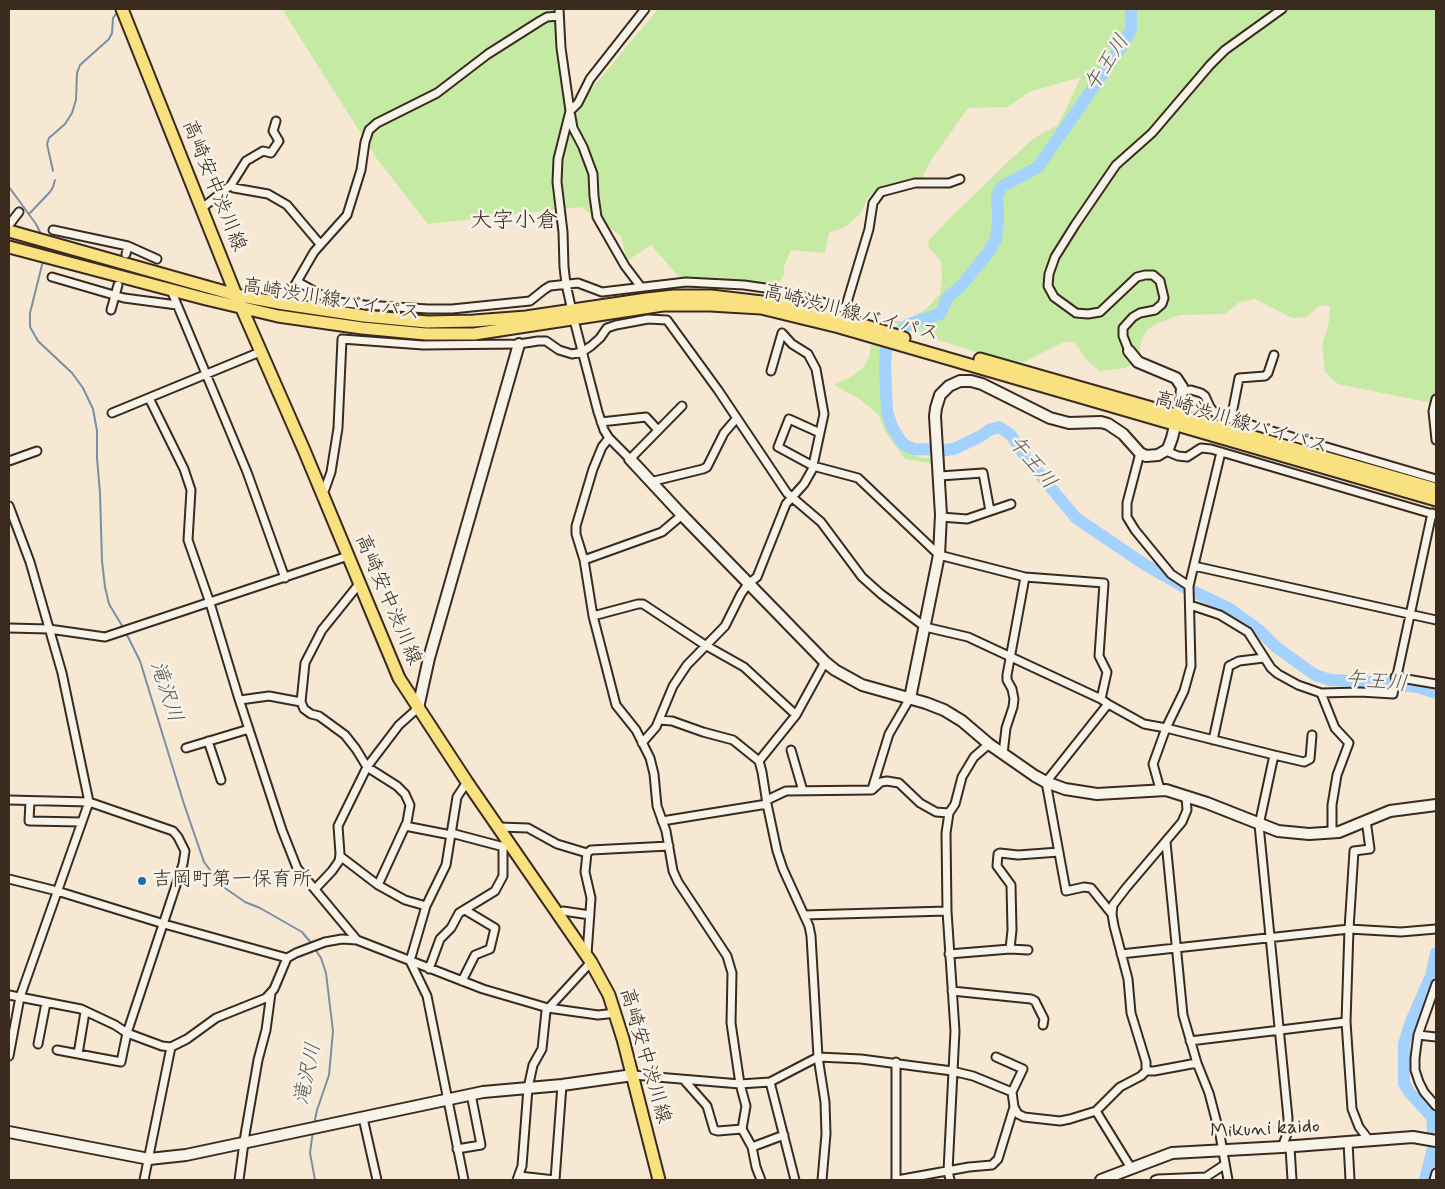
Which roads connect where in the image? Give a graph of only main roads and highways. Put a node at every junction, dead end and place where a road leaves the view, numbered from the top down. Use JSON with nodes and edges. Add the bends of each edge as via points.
{"nodes":[{"id":1,"x":124,"y":14,"type":"edge"},
{"id":2,"x":9,"y":231,"type":"edge"},
{"id":3,"x":9,"y":247,"type":"edge"},
{"id":4,"x":236,"y":294,"type":"junction"},
{"id":5,"x":241,"y":307,"type":"junction"},
{"id":6,"x":573,"y":315,"type":"junction"},
{"id":7,"x":1177,"y":420,"type":"junction"},
{"id":8,"x":1436,"y":489,"type":"edge"},
{"id":9,"x":1436,"y":500,"type":"edge"},
{"id":10,"x":659,"y":1180,"type":"edge"}],
"edges":[{"from":1,"to":4,"type":"main road","name":"高崎安中渋川線"},
{"from":2,"to":4,"type":"main road","name":"高崎渋川線バイパス"},
{"from":3,"to":5,"type":"main road","name":"高崎渋川線バイパス"},
{"from":4,"to":5,"type":"main road","name":"高崎安中渋川線"},
{"from":4,"to":6,"type":"main road","name":"高崎渋川線バイパス","via":[[364,316],[452,322]]},
{"from":5,"to":6,"type":"main road","name":"高崎渋川線バイパス","via":[[278,316],[426,334],[474,334]]},
{"from":5,"to":10,"type":"main road","name":"高崎安中渋川線","via":[[399,678],[506,843],[589,958],[609,995]]},
{"from":6,"to":7,"type":"main road","name":"高崎渋川線バイパス","via":[[663,305],[761,308]]},
{"from":7,"to":8,"type":"main road","name":"高崎渋川線バイパス"},
{"from":7,"to":9,"type":"main road","name":"高崎渋川線バイパス"}]}
